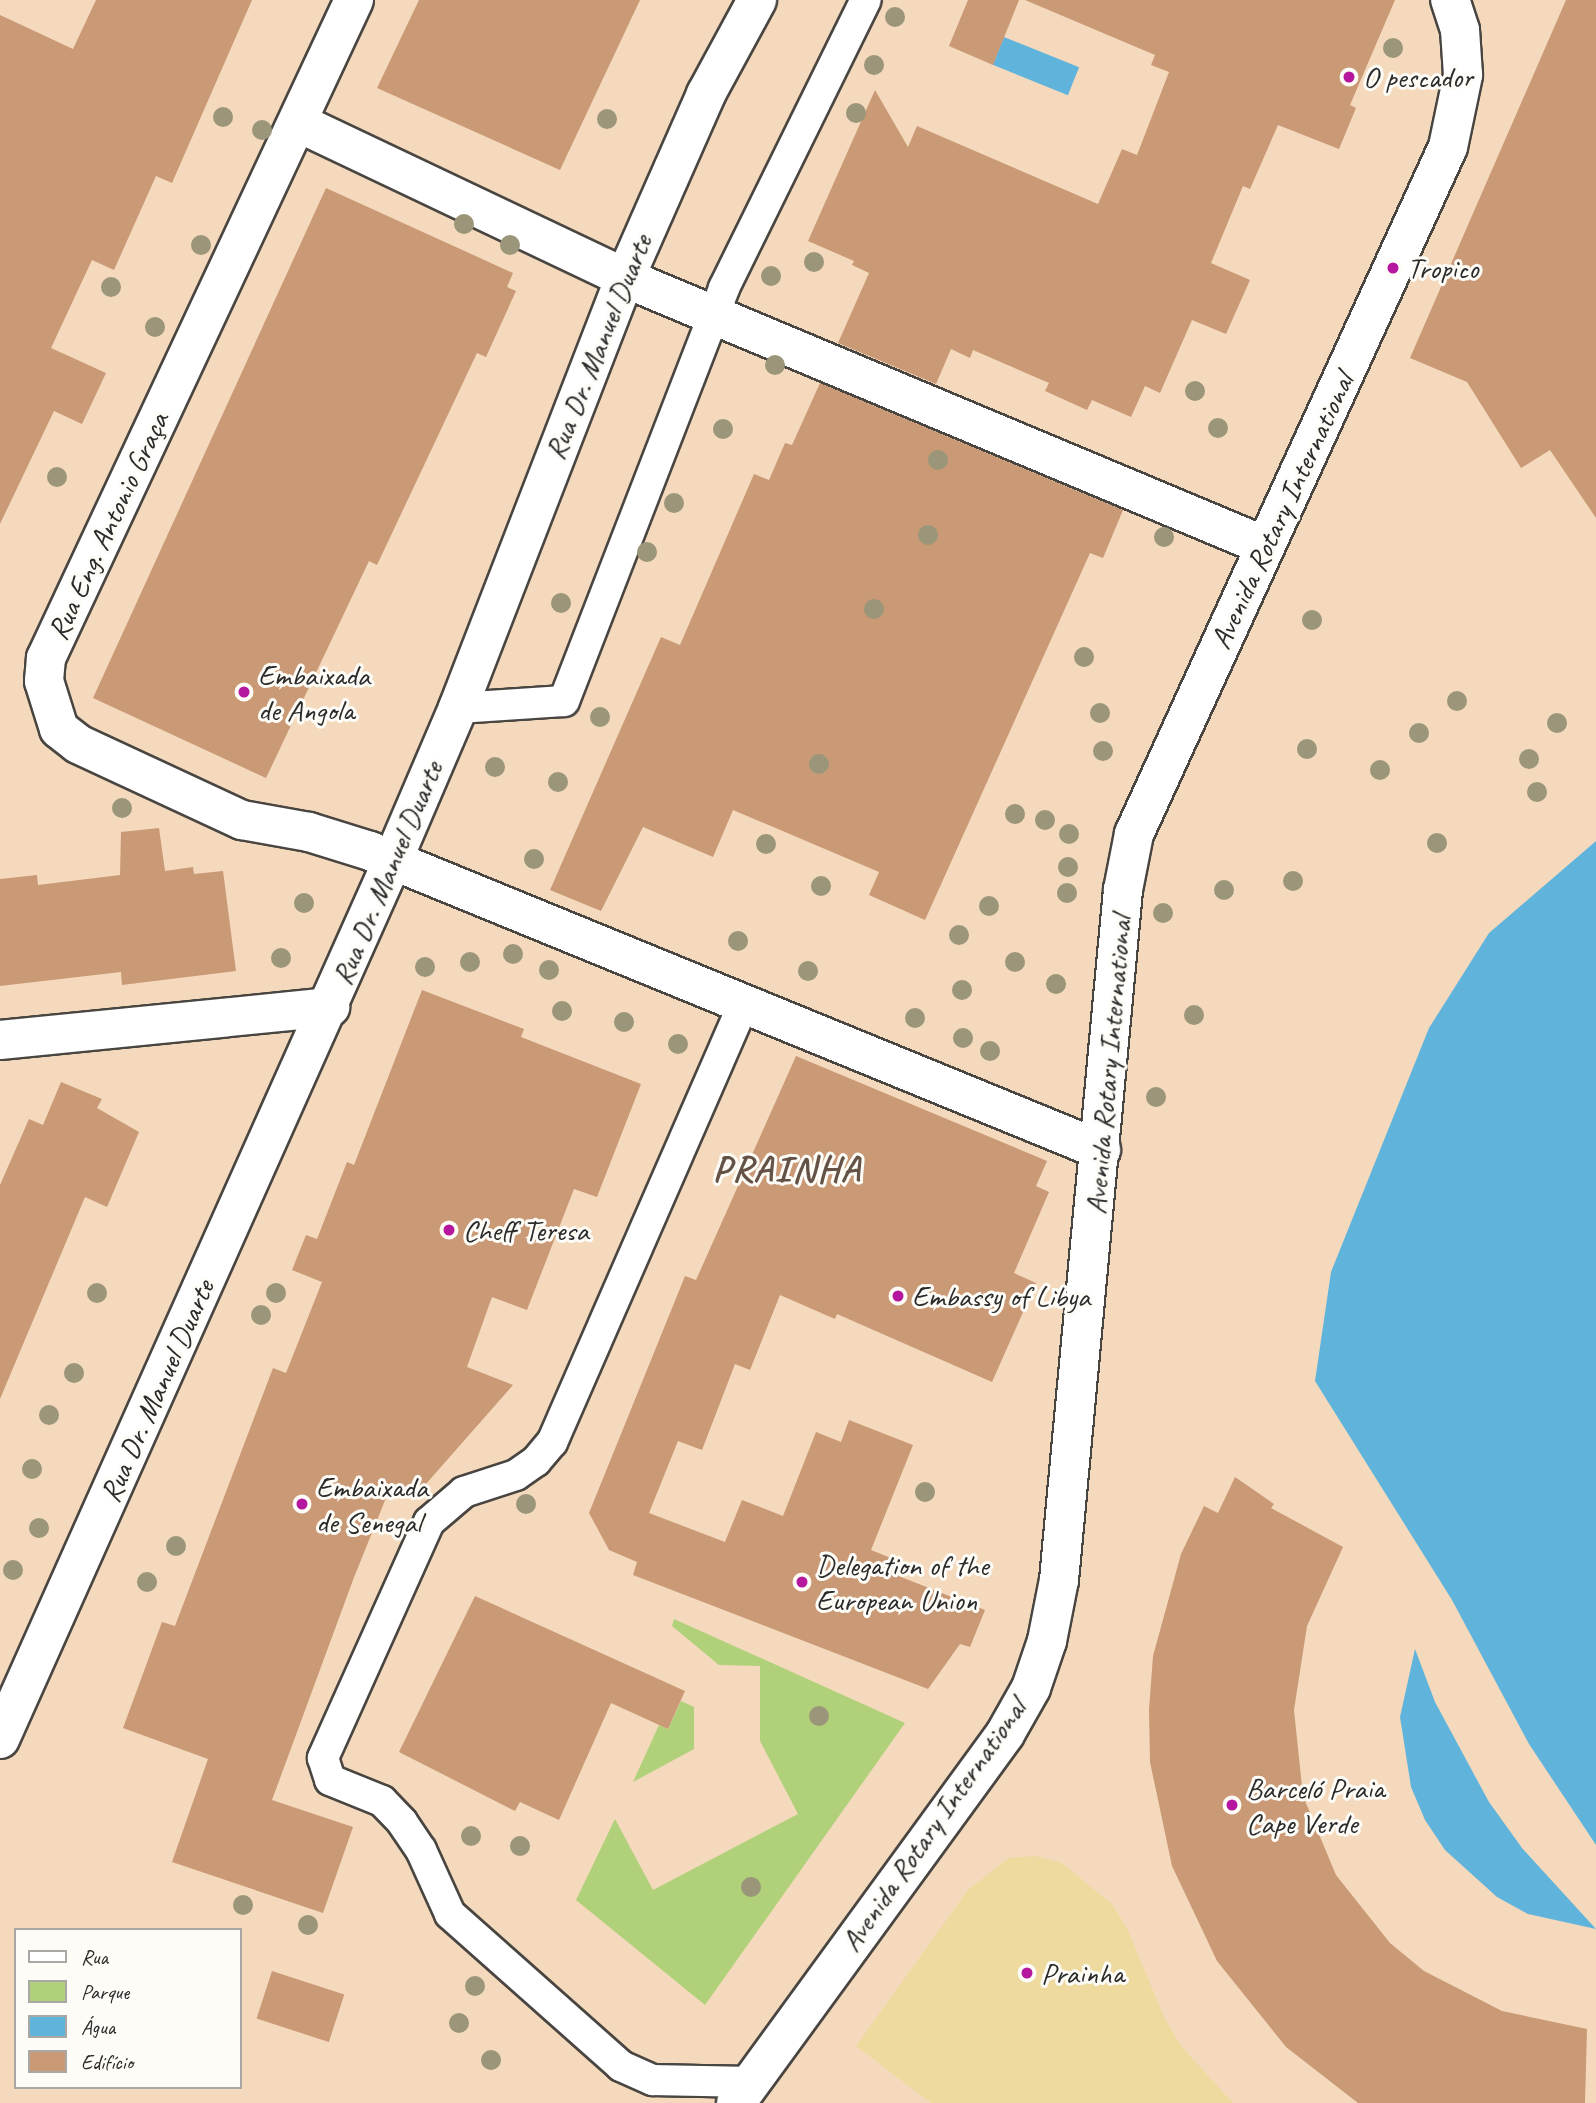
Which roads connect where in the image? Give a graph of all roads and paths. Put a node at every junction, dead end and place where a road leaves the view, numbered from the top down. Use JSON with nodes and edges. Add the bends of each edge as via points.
{"nodes":[{"id":1,"x":354,"y":0,"type":"edge"},
{"id":2,"x":757,"y":0,"type":"edge"},
{"id":3,"x":866,"y":0,"type":"edge"},
{"id":4,"x":1450,"y":0,"type":"edge"},
{"id":5,"x":299,"y":123,"type":"junction"},
{"id":6,"x":625,"y":278,"type":"junction"},
{"id":7,"x":713,"y":316,"type":"junction"},
{"id":8,"x":1265,"y":546,"type":"junction"},
{"id":9,"x":458,"y":708,"type":"junction"},
{"id":10,"x":392,"y":862,"type":"junction"},
{"id":11,"x":744,"y":1003,"type":"junction"},
{"id":12,"x":330,"y":1007,"type":"junction"},
{"id":13,"x":0,"y":1040,"type":"edge"},
{"id":14,"x":1101,"y":1150,"type":"junction"},
{"id":15,"x":0,"y":1739,"type":"edge"},
{"id":16,"x":744,"y":2092,"type":"edge"}],
"edges":[{"from":1,"to":5,"type":"street","name":"Rua Eng. Antonio Graça"},
{"from":2,"to":6,"type":"street","name":"Rua Dr. Manuel Duarte","via":[[706,93]]},
{"from":3,"to":7,"type":"lane"},
{"from":4,"to":8,"type":"street","name":"Avenida Rotary International","via":[[1460,30],[1463,75],[1448,147]]},
{"from":5,"to":6,"type":"street"},
{"from":5,"to":10,"type":"street","name":"Rua Eng. Antonio Graça","via":[[46,658],[44,681],[59,729],[78,744],[242,820],[346,842]]},
{"from":6,"to":7,"type":"street"},
{"from":6,"to":9,"type":"street","name":"Rua Dr. Manuel Duarte"},
{"from":7,"to":8,"type":"street"},
{"from":7,"to":9,"type":"lane","via":[[564,701]]},
{"from":8,"to":14,"type":"street","name":"Avenida Rotary International","via":[[1134,834],[1123,890]]},
{"from":9,"to":10,"type":"street","name":"Rua Dr. Manuel Duarte"},
{"from":10,"to":11,"type":"street","name":"Rua Eng. Antonio Graça"},
{"from":10,"to":12,"type":"street","name":"Rua Dr. Manuel Duarte"},
{"from":11,"to":14,"type":"street","name":"Rua Eng. Antonio Graça"},
{"from":11,"to":16,"type":"lane","via":[[552,1442],[516,1475],[464,1492],[429,1522],[323,1758],[330,1780],[382,1801],[402,1822],[421,1850],[450,1914],[621,2066],[653,2080]]},
{"from":12,"to":13,"type":"street"},
{"from":12,"to":15,"type":"street","name":"Rua Dr. Manuel Duarte"},
{"from":14,"to":16,"type":"street","name":"Avenida Rotary International","via":[[1059,1580],[1031,1688],[1005,1734]]}]}
